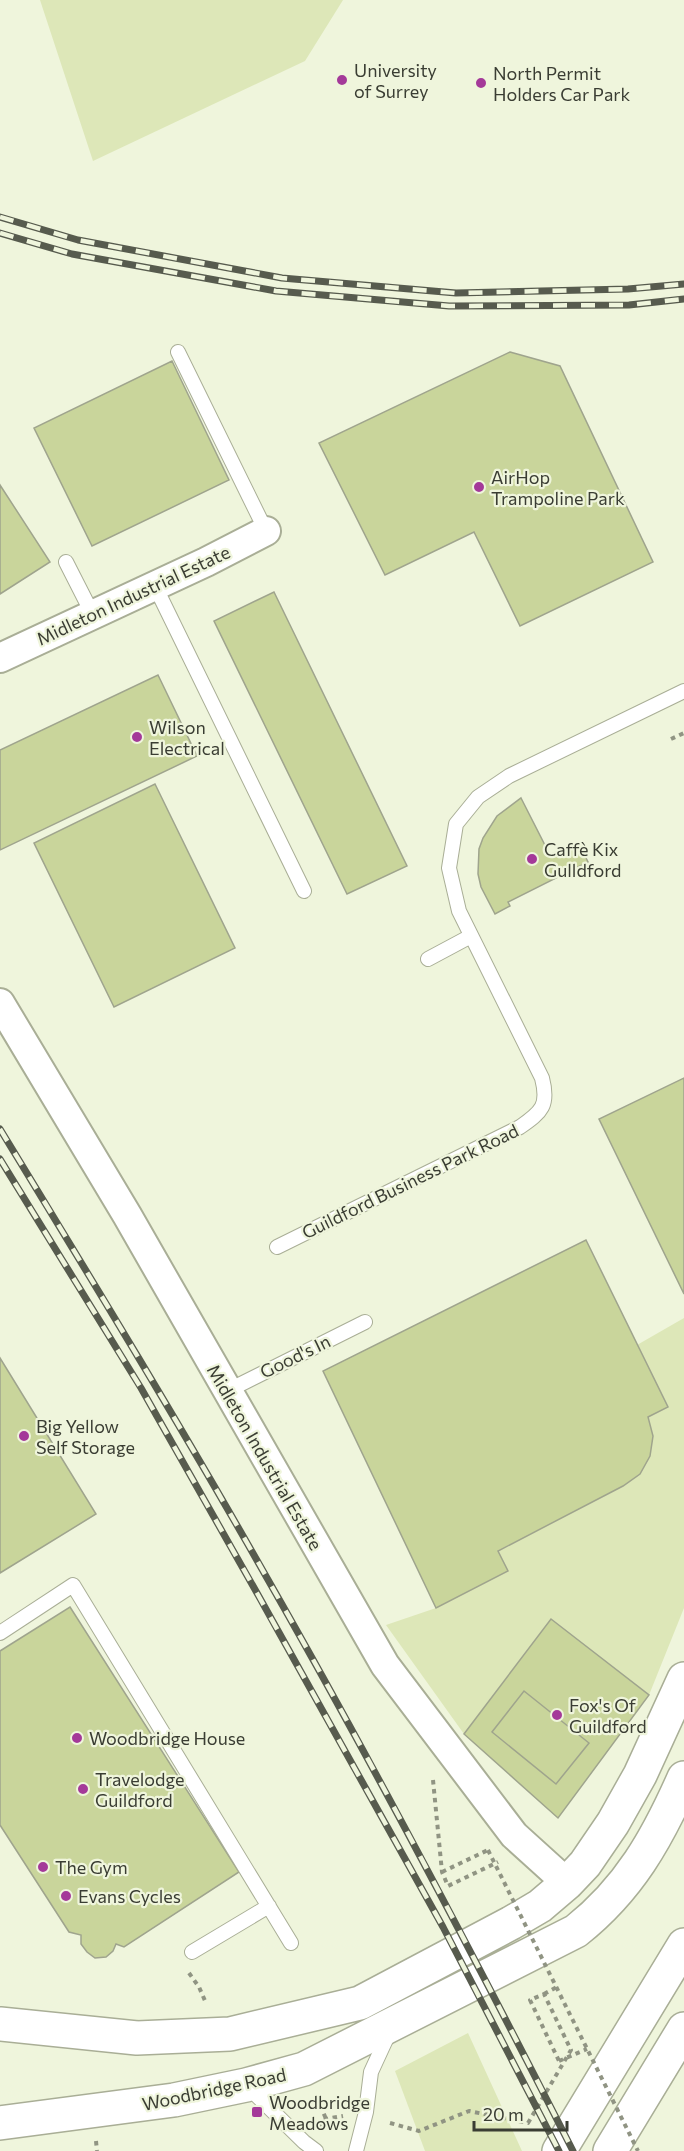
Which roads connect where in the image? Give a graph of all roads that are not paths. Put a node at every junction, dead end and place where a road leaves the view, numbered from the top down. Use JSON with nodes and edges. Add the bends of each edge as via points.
{"nodes":[{"id":1,"x":178,"y":352,"type":"dead end"},
{"id":2,"x":266,"y":531,"type":"joint"},
{"id":3,"x":66,"y":562,"type":"dead end"},
{"id":4,"x":155,"y":586,"type":"junction"},
{"id":5,"x":93,"y":615,"type":"junction"},
{"id":6,"x":0,"y":658,"type":"edge"},
{"id":7,"x":684,"y":691,"type":"edge"},
{"id":8,"x":304,"y":891,"type":"dead end"},
{"id":9,"x":471,"y":936,"type":"junction"},
{"id":10,"x":428,"y":959,"type":"dead end"},
{"id":11,"x":0,"y":1003,"type":"edge"},
{"id":12,"x":276,"y":1247,"type":"dead end"},
{"id":13,"x":364,"y":1323,"type":"dead end"},
{"id":14,"x":227,"y":1391,"type":"junction"},
{"id":15,"x":0,"y":1633,"type":"edge"},
{"id":16,"x":684,"y":1679,"type":"edge"},
{"id":17,"x":684,"y":1778,"type":"edge"},
{"id":18,"x":567,"y":1883,"type":"junction"},
{"id":19,"x":269,"y":1906,"type":"junction"},
{"id":20,"x":291,"y":1943,"type":"dead end"},
{"id":21,"x":684,"y":1945,"type":"edge"},
{"id":22,"x":192,"y":1952,"type":"road end"},
{"id":23,"x":0,"y":2024,"type":"edge"},
{"id":24,"x":393,"y":2025,"type":"junction"},
{"id":25,"x":684,"y":2029,"type":"edge"},
{"id":26,"x":246,"y":2085,"type":"junction"},
{"id":27,"x":0,"y":2123,"type":"edge"},
{"id":28,"x":316,"y":2151,"type":"edge"},
{"id":29,"x":356,"y":2151,"type":"edge"},
{"id":30,"x":559,"y":2151,"type":"edge"},
{"id":31,"x":610,"y":2151,"type":"edge"}],
"edges":[{"from":1,"to":2,"type":"lane"},
{"from":2,"to":4,"type":"street","name":"Midleton Industrial Estate"},
{"from":3,"to":5,"type":"lane"},
{"from":4,"to":5,"type":"street","name":"Midleton Industrial Estate"},
{"from":4,"to":8,"type":"lane"},
{"from":5,"to":6,"type":"street","name":"Midleton Industrial Estate"},
{"from":7,"to":9,"type":"lane","name":"Guildford Business Park Road","via":[[509,776],[478,797],[456,824],[449,868],[459,911]]},
{"from":9,"to":10,"type":"lane"},
{"from":9,"to":12,"type":"lane","name":"Guildford Business Park Road","via":[[542,1078],[546,1095],[538,1115]]},
{"from":11,"to":14,"type":"street","name":"Midleton Industrial Estate"},
{"from":13,"to":14,"type":"lane","name":"Good's In"},
{"from":14,"to":18,"type":"street","name":"Midleton Industrial Estate","via":[[385,1665],[514,1835]]},
{"from":15,"to":19,"type":"lane","via":[[73,1585]]},
{"from":16,"to":18,"type":"main road","via":[[613,1823]]},
{"from":17,"to":24,"type":"main road","name":"Woodbridge Road","via":[[665,1821],[640,1862],[611,1900],[576,1931]]},
{"from":18,"to":23,"type":"main road","via":[[540,1906],[490,1935],[360,2003],[231,2034],[137,2038]]},
{"from":19,"to":20,"type":"lane"},
{"from":19,"to":22,"type":"lane"},
{"from":21,"to":30,"type":"main road"},
{"from":24,"to":26,"type":"main road","name":"Woodbridge Road","via":[[304,2069]]},
{"from":24,"to":29,"type":"lane","via":[[371,2072]]},
{"from":25,"to":31,"type":"main road"},
{"from":26,"to":27,"type":"main road","name":"Woodbridge Road","via":[[174,2100]]},
{"from":26,"to":28,"type":"lane"}]}
